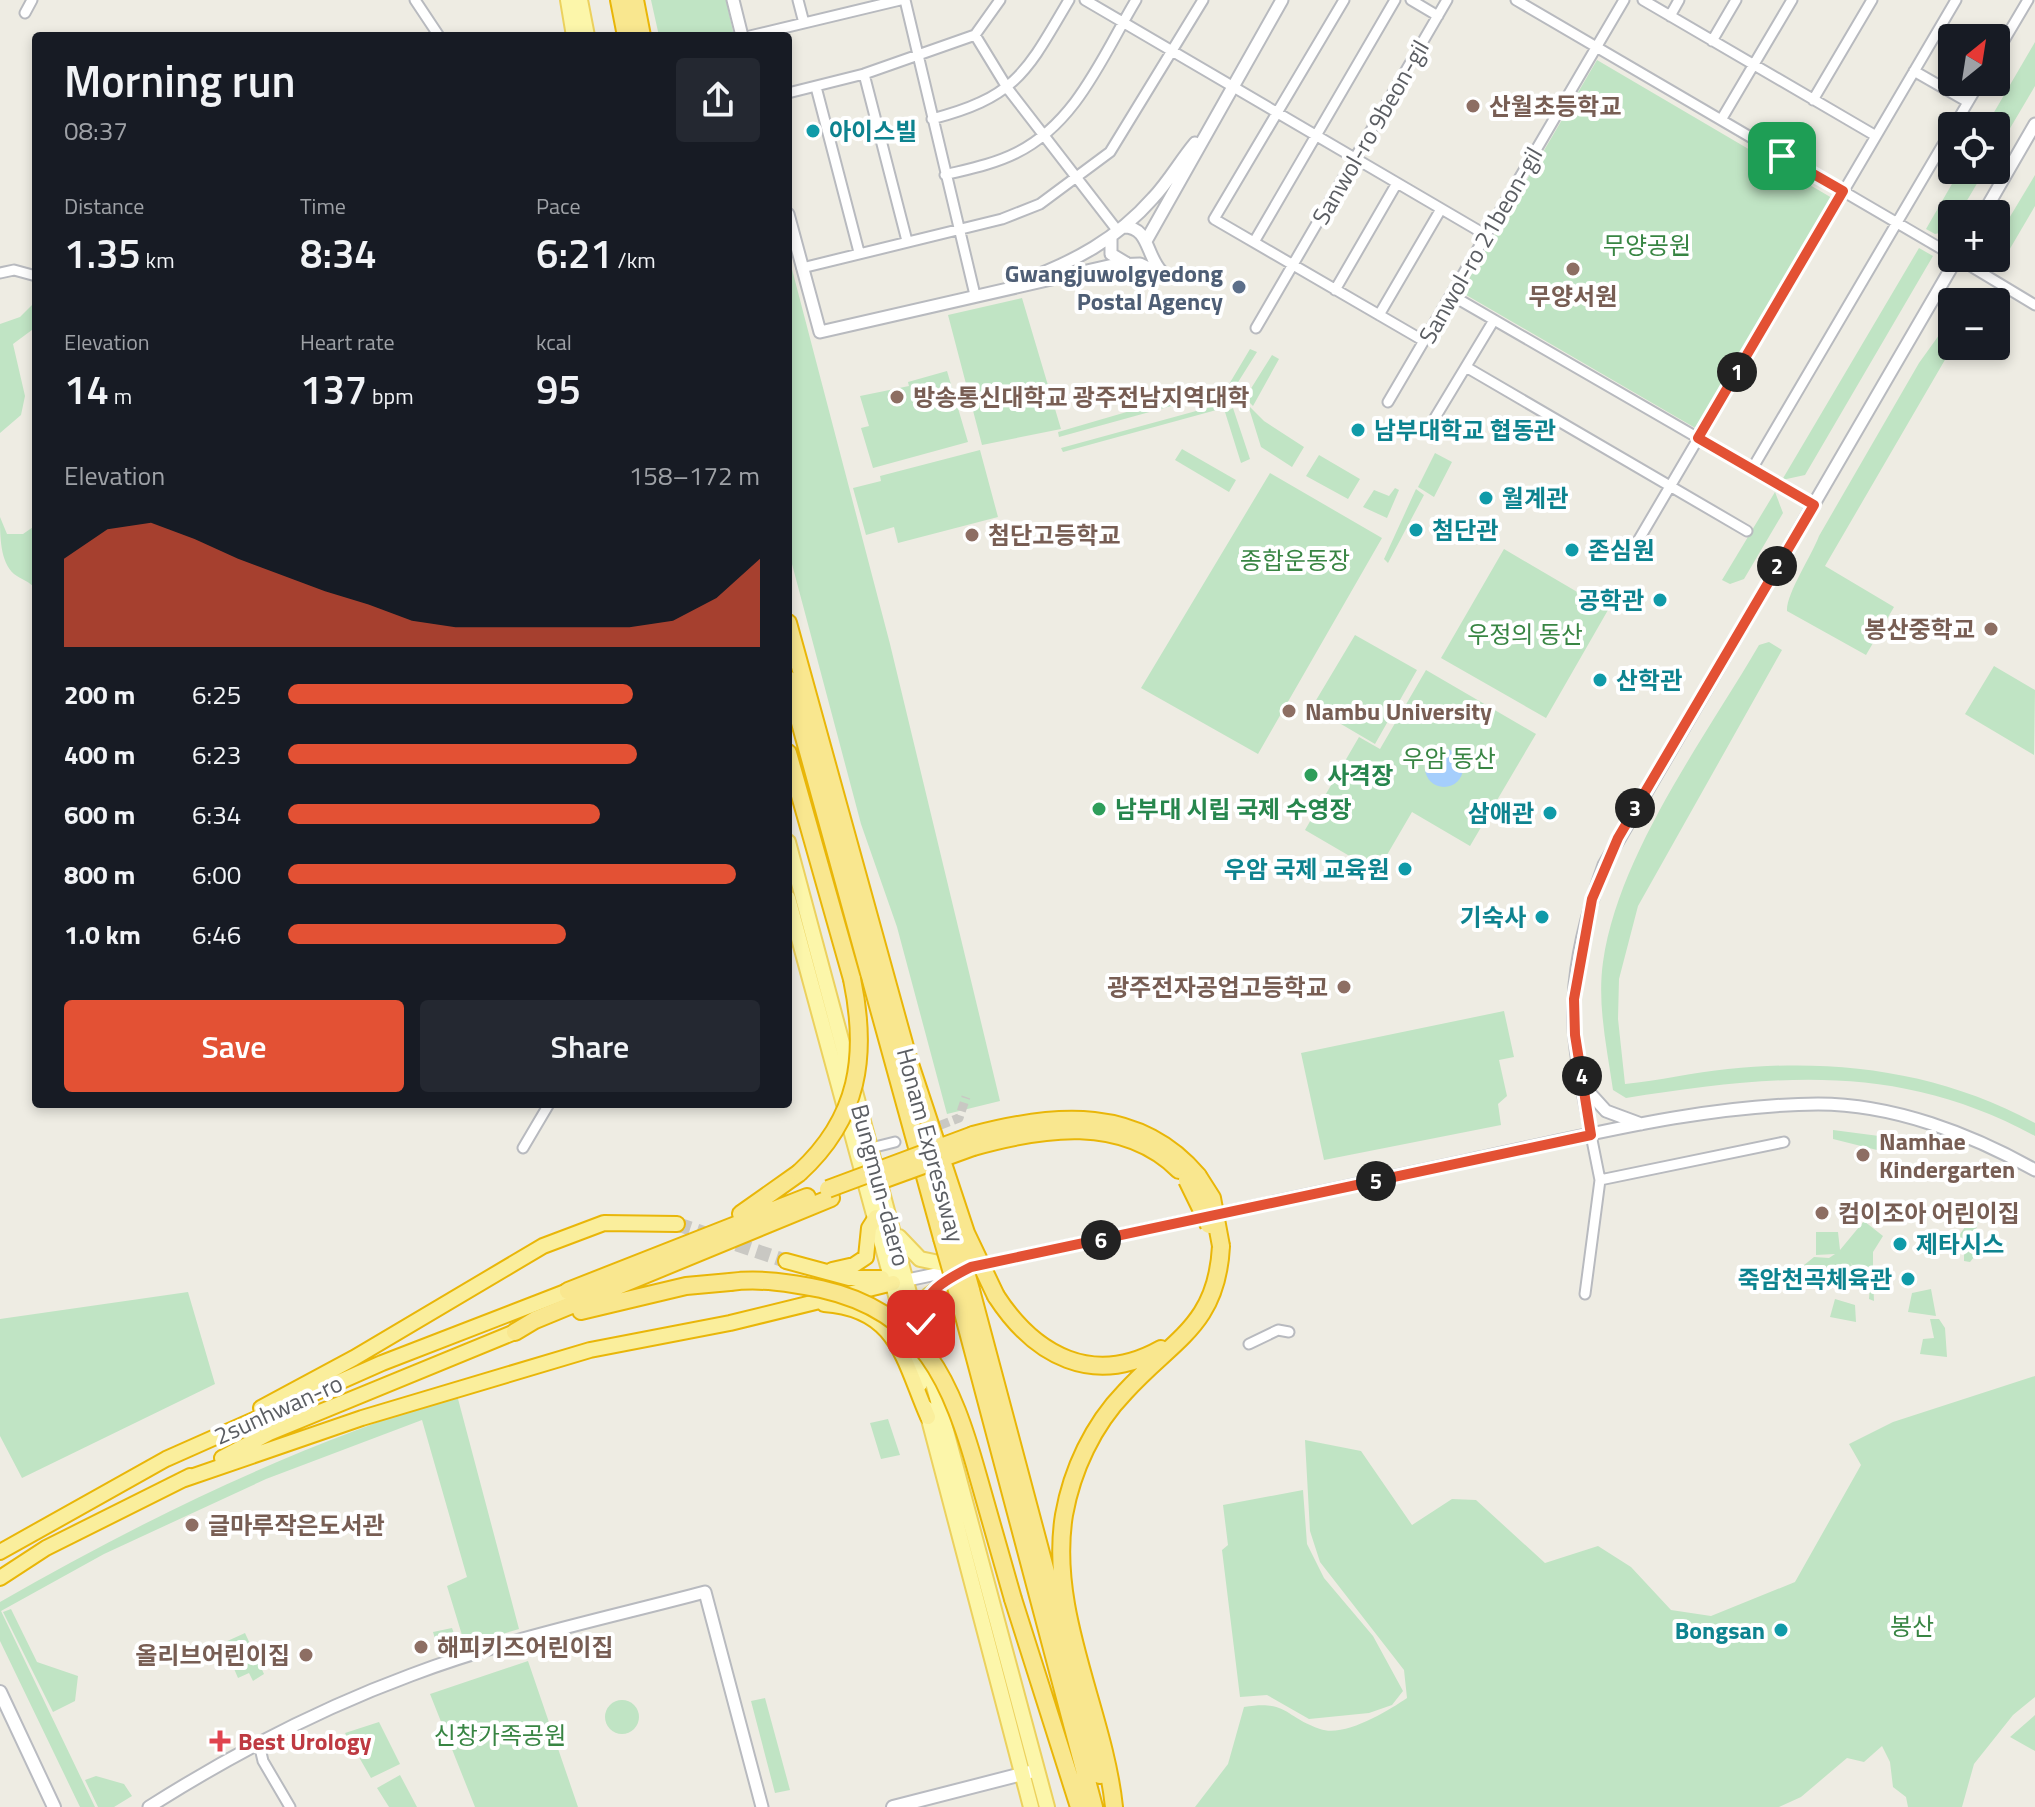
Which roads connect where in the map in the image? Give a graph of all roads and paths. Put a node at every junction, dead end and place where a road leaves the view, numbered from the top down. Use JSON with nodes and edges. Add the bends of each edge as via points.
{"nodes":[{"id":1,"x":32,"y":0,"type":"edge"},
{"id":2,"x":415,"y":0,"type":"edge"},
{"id":3,"x":568,"y":0,"type":"edge"},
{"id":4,"x":580,"y":0,"type":"edge"},
{"id":5,"x":619,"y":0,"type":"edge"},
{"id":6,"x":635,"y":0,"type":"edge"},
{"id":7,"x":733,"y":0,"type":"edge"},
{"id":8,"x":798,"y":0,"type":"edge"},
{"id":9,"x":850,"y":0,"type":"edge"},
{"id":10,"x":902,"y":0,"type":"edge"},
{"id":11,"x":1000,"y":0,"type":"edge"},
{"id":12,"x":1069,"y":0,"type":"edge"},
{"id":13,"x":1085,"y":0,"type":"edge"},
{"id":14,"x":1136,"y":0,"type":"edge"},
{"id":15,"x":1203,"y":0,"type":"edge"},
{"id":16,"x":1282,"y":0,"type":"edge"},
{"id":17,"x":1344,"y":0,"type":"edge"},
{"id":18,"x":1395,"y":0,"type":"edge"},
{"id":19,"x":1411,"y":0,"type":"edge"},
{"id":20,"x":1447,"y":0,"type":"edge"},
{"id":21,"x":1516,"y":0,"type":"edge"},
{"id":22,"x":1624,"y":0,"type":"edge"},
{"id":23,"x":1643,"y":0,"type":"edge"},
{"id":24,"x":1679,"y":0,"type":"edge"},
{"id":25,"x":1736,"y":0,"type":"edge"},
{"id":26,"x":1792,"y":0,"type":"edge"},
{"id":27,"x":1956,"y":0,"type":"edge"},
{"id":28,"x":2028,"y":0,"type":"edge"},
{"id":29,"x":1868,"y":1,"type":"edge"},
{"id":30,"x":853,"y":11,"type":"junction"},
{"id":31,"x":25,"y":13,"type":"dead end"},
{"id":32,"x":1438,"y":16,"type":"junction"},
{"id":33,"x":1670,"y":16,"type":"junction"},
{"id":34,"x":1123,"y":22,"type":"junction"},
{"id":35,"x":804,"y":23,"type":"junction"},
{"id":36,"x":2010,"y":30,"type":"edge"},
{"id":37,"x":436,"y":32,"type":"edge"},
{"id":38,"x":573,"y":32,"type":"edge"},
{"id":39,"x":586,"y":32,"type":"edge"},
{"id":40,"x":625,"y":32,"type":"edge"},
{"id":41,"x":641,"y":32,"type":"edge"},
{"id":42,"x":741,"y":32,"type":"edge"},
{"id":43,"x":767,"y":32,"type":"edge"},
{"id":44,"x":975,"y":35,"type":"junction"},
{"id":45,"x":1712,"y":41,"type":"junction"},
{"id":46,"x":1597,"y":47,"type":"junction"},
{"id":47,"x":1172,"y":51,"type":"junction"},
{"id":48,"x":917,"y":55,"type":"junction"},
{"id":49,"x":1754,"y":65,"type":"junction"},
{"id":50,"x":1914,"y":71,"type":"junction"},
{"id":51,"x":864,"y":74,"type":"junction"},
{"id":52,"x":1231,"y":86,"type":"junction"},
{"id":53,"x":816,"y":87,"type":"junction"},
{"id":54,"x":1008,"y":89,"type":"junction"},
{"id":55,"x":792,"y":92,"type":"edge"},
{"id":56,"x":1972,"y":96,"type":"edge"},
{"id":57,"x":1813,"y":100,"type":"junction"},
{"id":58,"x":1968,"y":102,"type":"junction"},
{"id":59,"x":1962,"y":112,"type":"edge"},
{"id":60,"x":1277,"y":113,"type":"junction"},
{"id":61,"x":932,"y":119,"type":"junction"},
{"id":62,"x":1721,"y":120,"type":"junction"},
{"id":63,"x":2035,"y":124,"type":"edge"},
{"id":64,"x":1204,"y":134,"type":"junction"},
{"id":65,"x":1044,"y":135,"type":"junction"},
{"id":66,"x":1316,"y":136,"type":"junction"},
{"id":67,"x":1876,"y":136,"type":"junction"},
{"id":68,"x":1938,"y":153,"type":"edge"},
{"id":69,"x":1354,"y":158,"type":"junction"},
{"id":70,"x":945,"y":175,"type":"junction"},
{"id":71,"x":1078,"y":177,"type":"junction"},
{"id":72,"x":1397,"y":183,"type":"junction"},
{"id":73,"x":1843,"y":191,"type":"junction"},
{"id":74,"x":1991,"y":200,"type":"edge"},
{"id":75,"x":1441,"y":209,"type":"junction"},
{"id":76,"x":1897,"y":223,"type":"junction"},
{"id":77,"x":792,"y":229,"type":"edge"},
{"id":78,"x":959,"y":230,"type":"junction"},
{"id":79,"x":1117,"y":231,"type":"junction"},
{"id":80,"x":1486,"y":235,"type":"junction"},
{"id":81,"x":907,"y":241,"type":"junction"},
{"id":82,"x":1254,"y":242,"type":"junction"},
{"id":83,"x":1146,"y":244,"type":"junction"},
{"id":84,"x":1938,"y":247,"type":"edge"},
{"id":85,"x":859,"y":252,"type":"junction"},
{"id":86,"x":1128,"y":263,"type":"junction"},
{"id":87,"x":1292,"y":265,"type":"junction"},
{"id":88,"x":802,"y":268,"type":"junction"},
{"id":89,"x":1947,"y":272,"type":"edge"},
{"id":90,"x":1981,"y":272,"type":"edge"},
{"id":91,"x":0,"y":273,"type":"edge"},
{"id":92,"x":32,"y":275,"type":"edge"},
{"id":93,"x":1335,"y":290,"type":"junction"},
{"id":94,"x":995,"y":291,"type":"junction"},
{"id":95,"x":975,"y":295,"type":"junction"},
{"id":96,"x":1451,"y":295,"type":"junction"},
{"id":97,"x":2035,"y":305,"type":"edge"},
{"id":98,"x":1379,"y":315,"type":"junction"},
{"id":99,"x":1494,"y":320,"type":"junction"},
{"id":100,"x":1256,"y":328,"type":"dead end"},
{"id":101,"x":1424,"y":341,"type":"junction"},
{"id":102,"x":1466,"y":367,"type":"junction"},
{"id":103,"x":1388,"y":402,"type":"dead end"},
{"id":104,"x":1430,"y":426,"type":"dead end"},
{"id":105,"x":1698,"y":438,"type":"junction"},
{"id":106,"x":1752,"y":469,"type":"junction"},
{"id":107,"x":1670,"y":486,"type":"junction"},
{"id":108,"x":1814,"y":505,"type":"junction"},
{"id":109,"x":1747,"y":531,"type":"dead end"},
{"id":110,"x":1635,"y":546,"type":"dead end"},
{"id":111,"x":792,"y":637,"type":"edge"},
{"id":112,"x":792,"y":693,"type":"edge"},
{"id":113,"x":792,"y":767,"type":"edge"},
{"id":114,"x":792,"y":857,"type":"edge"},
{"id":115,"x":792,"y":912,"type":"edge"},
{"id":116,"x":910,"y":1064,"type":"junction"},
{"id":117,"x":1583,"y":1085,"type":"junction"},
{"id":118,"x":547,"y":1108,"type":"edge"},
{"id":119,"x":1646,"y":1125,"type":"junction"},
{"id":120,"x":1591,"y":1135,"type":"junction"},
{"id":121,"x":895,"y":1142,"type":"dead end"},
{"id":122,"x":1784,"y":1142,"type":"dead end"},
{"id":123,"x":523,"y":1148,"type":"dead end"},
{"id":124,"x":871,"y":1148,"type":"junction"},
{"id":125,"x":2035,"y":1170,"type":"edge"},
{"id":126,"x":1600,"y":1180,"type":"junction"},
{"id":127,"x":830,"y":1194,"type":"junction"},
{"id":128,"x":883,"y":1219,"type":"junction"},
{"id":129,"x":677,"y":1224,"type":"tunnel mouth"},
{"id":130,"x":949,"y":1237,"type":"junction"},
{"id":131,"x":1216,"y":1247,"type":"junction"},
{"id":132,"x":786,"y":1261,"type":"tunnel mouth"},
{"id":133,"x":971,"y":1267,"type":"junction"},
{"id":134,"x":824,"y":1271,"type":"junction"},
{"id":135,"x":900,"y":1282,"type":"junction"},
{"id":136,"x":568,"y":1291,"type":"junction"},
{"id":137,"x":964,"y":1292,"type":"junction"},
{"id":138,"x":1585,"y":1294,"type":"dead end"},
{"id":139,"x":800,"y":1307,"type":"junction"},
{"id":140,"x":515,"y":1332,"type":"junction"},
{"id":141,"x":1289,"y":1332,"type":"dead end"},
{"id":142,"x":923,"y":1339,"type":"junction"},
{"id":143,"x":1249,"y":1344,"type":"dead end"},
{"id":144,"x":928,"y":1417,"type":"junction"},
{"id":145,"x":166,"y":1459,"type":"junction"},
{"id":146,"x":182,"y":1480,"type":"junction"},
{"id":147,"x":0,"y":1552,"type":"edge"},
{"id":148,"x":0,"y":1578,"type":"edge"},
{"id":149,"x":0,"y":1692,"type":"edge"},
{"id":150,"x":259,"y":1744,"type":"junction"},
{"id":151,"x":1029,"y":1772,"type":"junction"},
{"id":152,"x":54,"y":1807,"type":"edge"},
{"id":153,"x":149,"y":1807,"type":"edge"},
{"id":154,"x":290,"y":1807,"type":"edge"},
{"id":155,"x":762,"y":1807,"type":"edge"},
{"id":156,"x":893,"y":1807,"type":"edge"},
{"id":157,"x":1031,"y":1807,"type":"edge"},
{"id":158,"x":1047,"y":1807,"type":"edge"},
{"id":159,"x":1079,"y":1807,"type":"edge"},
{"id":160,"x":1094,"y":1807,"type":"edge"},
{"id":161,"x":1111,"y":1807,"type":"edge"}],
"edges":[{"from":1,"to":31,"type":"street"},
{"from":2,"to":37,"type":"street"},
{"from":3,"to":38,"type":"main road"},
{"from":4,"to":39,"type":"main road"},
{"from":5,"to":40,"type":"highway"},
{"from":6,"to":41,"type":"highway"},
{"from":7,"to":42,"type":"street"},
{"from":8,"to":35,"type":"street"},
{"from":9,"to":30,"type":"street"},
{"from":10,"to":30,"type":"street"},
{"from":10,"to":48,"type":"street"},
{"from":11,"to":44,"type":"street"},
{"from":12,"to":54,"type":"street","via":[[1029,68]]},
{"from":13,"to":34,"type":"street"},
{"from":14,"to":34,"type":"street"},
{"from":15,"to":47,"type":"street"},
{"from":16,"to":52,"type":"street"},
{"from":17,"to":60,"type":"street"},
{"from":18,"to":66,"type":"street"},
{"from":19,"to":32,"type":"street"},
{"from":20,"to":32,"type":"street","name":"Sanwol-ro 9beon-gil"},
{"from":21,"to":46,"type":"street"},
{"from":22,"to":46,"type":"street","name":"Sanwol-ro 21beon-gil"},
{"from":23,"to":33,"type":"street"},
{"from":24,"to":33,"type":"street"},
{"from":25,"to":45,"type":"street"},
{"from":26,"to":49,"type":"street"},
{"from":27,"to":50,"type":"street"},
{"from":28,"to":36,"type":"street"},
{"from":29,"to":57,"type":"street"},
{"from":30,"to":35,"type":"street"},
{"from":32,"to":69,"type":"street","name":"Sanwol-ro 9beon-gil"},
{"from":33,"to":45,"type":"street"},
{"from":34,"to":47,"type":"street"},
{"from":34,"to":65,"type":"street","via":[[1078,99]]},
{"from":35,"to":43,"type":"street"},
{"from":44,"to":48,"type":"street"},
{"from":44,"to":54,"type":"street"},
{"from":45,"to":49,"type":"street"},
{"from":46,"to":62,"type":"street"},
{"from":46,"to":80,"type":"street","name":"Sanwol-ro 21beon-gil"},
{"from":47,"to":52,"type":"street"},
{"from":47,"to":71,"type":"street","via":[[1110,152]]},
{"from":48,"to":51,"type":"street"},
{"from":48,"to":61,"type":"street"},
{"from":49,"to":57,"type":"street"},
{"from":49,"to":62,"type":"street"},
{"from":50,"to":58,"type":"street"},
{"from":50,"to":67,"type":"street"},
{"from":51,"to":53,"type":"street"},
{"from":51,"to":81,"type":"street"},
{"from":52,"to":60,"type":"street"},
{"from":52,"to":64,"type":"street"},
{"from":53,"to":55,"type":"street"},
{"from":53,"to":85,"type":"street"},
{"from":54,"to":61,"type":"street","via":[[973,108]]},
{"from":54,"to":65,"type":"street"},
{"from":56,"to":58,"type":"street"},
{"from":57,"to":67,"type":"street"},
{"from":58,"to":59,"type":"street"},
{"from":60,"to":66,"type":"street"},
{"from":60,"to":82,"type":"street","via":[[1214,219]]},
{"from":61,"to":70,"type":"street"},
{"from":62,"to":73,"type":"street"},
{"from":63,"to":74,"type":"street"},
{"from":64,"to":79,"type":"street","via":[[1155,197]]},
{"from":64,"to":83,"type":"street"},
{"from":65,"to":70,"type":"street","via":[[994,162]]},
{"from":65,"to":71,"type":"street"},
{"from":66,"to":69,"type":"street"},
{"from":66,"to":82,"type":"street"},
{"from":67,"to":73,"type":"street"},
{"from":68,"to":76,"type":"street"},
{"from":69,"to":72,"type":"street"},
{"from":69,"to":87,"type":"street","name":"Sanwol-ro 9beon-gil"},
{"from":70,"to":78,"type":"street"},
{"from":71,"to":78,"type":"street","via":[[1040,204]]},
{"from":71,"to":79,"type":"street"},
{"from":72,"to":75,"type":"street"},
{"from":72,"to":93,"type":"street"},
{"from":73,"to":76,"type":"street"},
{"from":73,"to":105,"type":"street"},
{"from":75,"to":80,"type":"street"},
{"from":75,"to":98,"type":"street"},
{"from":76,"to":84,"type":"street"},
{"from":76,"to":106,"type":"street"},
{"from":77,"to":88,"type":"street"},
{"from":78,"to":81,"type":"street"},
{"from":78,"to":95,"type":"street"},
{"from":79,"to":83,"type":"street","via":[[1135,228]]},
{"from":79,"to":86,"type":"street","via":[[1111,254]]},
{"from":79,"to":94,"type":"street","via":[[1088,254]]},
{"from":80,"to":96,"type":"street","name":"Sanwol-ro 21beon-gil"},
{"from":81,"to":85,"type":"street"},
{"from":82,"to":87,"type":"street"},
{"from":83,"to":86,"type":"street","via":[[1141,257]]},
{"from":83,"to":86,"type":"street","via":[[1149,258],[1165,276]]},
{"from":85,"to":88,"type":"street"},
{"from":86,"to":94,"type":"street"},
{"from":87,"to":93,"type":"street"},
{"from":87,"to":100,"type":"street","name":"Sanwol-ro 9beon-gil"},
{"from":88,"to":95,"type":"street","via":[[820,332]]},
{"from":89,"to":108,"type":"street"},
{"from":90,"to":97,"type":"street"},
{"from":91,"to":92,"type":"street"},
{"from":93,"to":98,"type":"street"},
{"from":94,"to":95,"type":"street"},
{"from":96,"to":99,"type":"street"},
{"from":96,"to":101,"type":"street","name":"Sanwol-ro 21beon-gil"},
{"from":98,"to":101,"type":"street"},
{"from":99,"to":102,"type":"street"},
{"from":99,"to":105,"type":"street"},
{"from":101,"to":103,"type":"street","name":"Sanwol-ro 21beon-gil"},
{"from":102,"to":104,"type":"street"},
{"from":102,"to":107,"type":"street"},
{"from":105,"to":106,"type":"street"},
{"from":105,"to":107,"type":"street"},
{"from":106,"to":108,"type":"street"},
{"from":107,"to":109,"type":"street"},
{"from":107,"to":110,"type":"street"},
{"from":108,"to":117,"type":"street","via":[[1604,865],[1582,940],[1574,999]]},
{"from":111,"to":116,"type":"highway","name":"Honam Expressway"},
{"from":112,"to":130,"type":"highway","name":"Honam Expressway"},
{"from":113,"to":136,"type":"highway","bridge":true,"via":[[852,979],[861,1051],[852,1096],[825,1146],[748,1211]]},
{"from":114,"to":124,"type":"main road","name":"Bungmun-daero"},
{"from":115,"to":128,"type":"main road","name":"Bungmun-daero"},
{"from":116,"to":130,"type":"highway","name":"Honam Expressway"},
{"from":116,"to":131,"type":"highway","bridge":true,"via":[[966,1233],[996,1296],[1018,1327],[1050,1352],[1088,1364],[1128,1363],[1162,1348],[1193,1317]]},
{"from":117,"to":119,"type":"street","via":[[1606,1111]]},
{"from":117,"to":120,"type":"street"},
{"from":118,"to":123,"type":"street"},
{"from":119,"to":120,"type":"street"},
{"from":119,"to":125,"type":"street","via":[[1719,1111],[1847,1107],[1975,1138]]},
{"from":120,"to":126,"type":"street"},
{"from":120,"to":133,"type":"street"},
{"from":121,"to":124,"type":"street"},
{"from":122,"to":126,"type":"street"},
{"from":124,"to":128,"type":"main road","name":"Bungmun-daero"},
{"from":126,"to":138,"type":"street"},
{"from":127,"to":131,"type":"highway","bridge":true,"via":[[1013,1136],[1098,1131],[1140,1143],[1181,1173],[1204,1210]]},
{"from":127,"to":136,"type":"highway"},
{"from":127,"to":140,"type":"highway"},
{"from":128,"to":133,"type":"main road","via":[[920,1259]]},
{"from":128,"to":134,"type":"highway","via":[[869,1228],[866,1257],[844,1269]]},
{"from":128,"to":135,"type":"main road","name":"Bungmun-daero"},
{"from":129,"to":145,"type":"highway","via":[[604,1223],[543,1246],[354,1358]]},
{"from":130,"to":137,"type":"highway","name":"Honam Expressway","bridge":true},
{"from":131,"to":161,"type":"highway","via":[[1220,1273],[1208,1308],[1184,1339],[1108,1411],[1081,1456],[1064,1515],[1065,1593],[1110,1773]]},
{"from":132,"to":134,"type":"highway"},
{"from":133,"to":135,"type":"street"},
{"from":133,"to":142,"type":"main road","via":[[928,1296],[921,1316]]},
{"from":134,"to":135,"type":"highway"},
{"from":135,"to":139,"type":"highway"},
{"from":135,"to":142,"type":"main road","name":"Bungmun-daero"},
{"from":135,"to":144,"type":"main road","name":"Bungmun-daero"},
{"from":136,"to":145,"type":"highway","name":"2sunhwan-ro","via":[[382,1363]]},
{"from":137,"to":160,"type":"highway","name":"Honam Expressway"},
{"from":137,"to":161,"type":"highway","name":"Honam Expressway"},
{"from":139,"to":144,"type":"highway","via":[[839,1306],[878,1321],[899,1346]]},
{"from":139,"to":146,"type":"highway","via":[[590,1350],[362,1418]]},
{"from":140,"to":146,"type":"highway","name":"2sunhwan-ro","via":[[269,1433]]},
{"from":140,"to":159,"type":"highway","bridge":true,"via":[[627,1298],[730,1282],[786,1283],[855,1297],[888,1315],[927,1352],[952,1393]]},
{"from":141,"to":143,"type":"street","via":[[1278,1330]]},
{"from":142,"to":151,"type":"main road","name":"Bungmun-daero"},
{"from":144,"to":151,"type":"main road","name":"Bungmun-daero"},
{"from":145,"to":147,"type":"highway","name":"2sunhwan-ro"},
{"from":146,"to":148,"type":"highway","name":"2sunhwan-ro","via":[[46,1548]]},
{"from":149,"to":152,"type":"main road"},
{"from":150,"to":153,"type":"street"},
{"from":150,"to":154,"type":"street"},
{"from":150,"to":155,"type":"street","via":[[411,1675],[705,1592]]},
{"from":151,"to":156,"type":"main road"},
{"from":151,"to":157,"type":"main road","name":"Bungmun-daero"},
{"from":151,"to":158,"type":"main road","name":"Bungmun-daero"}]}
